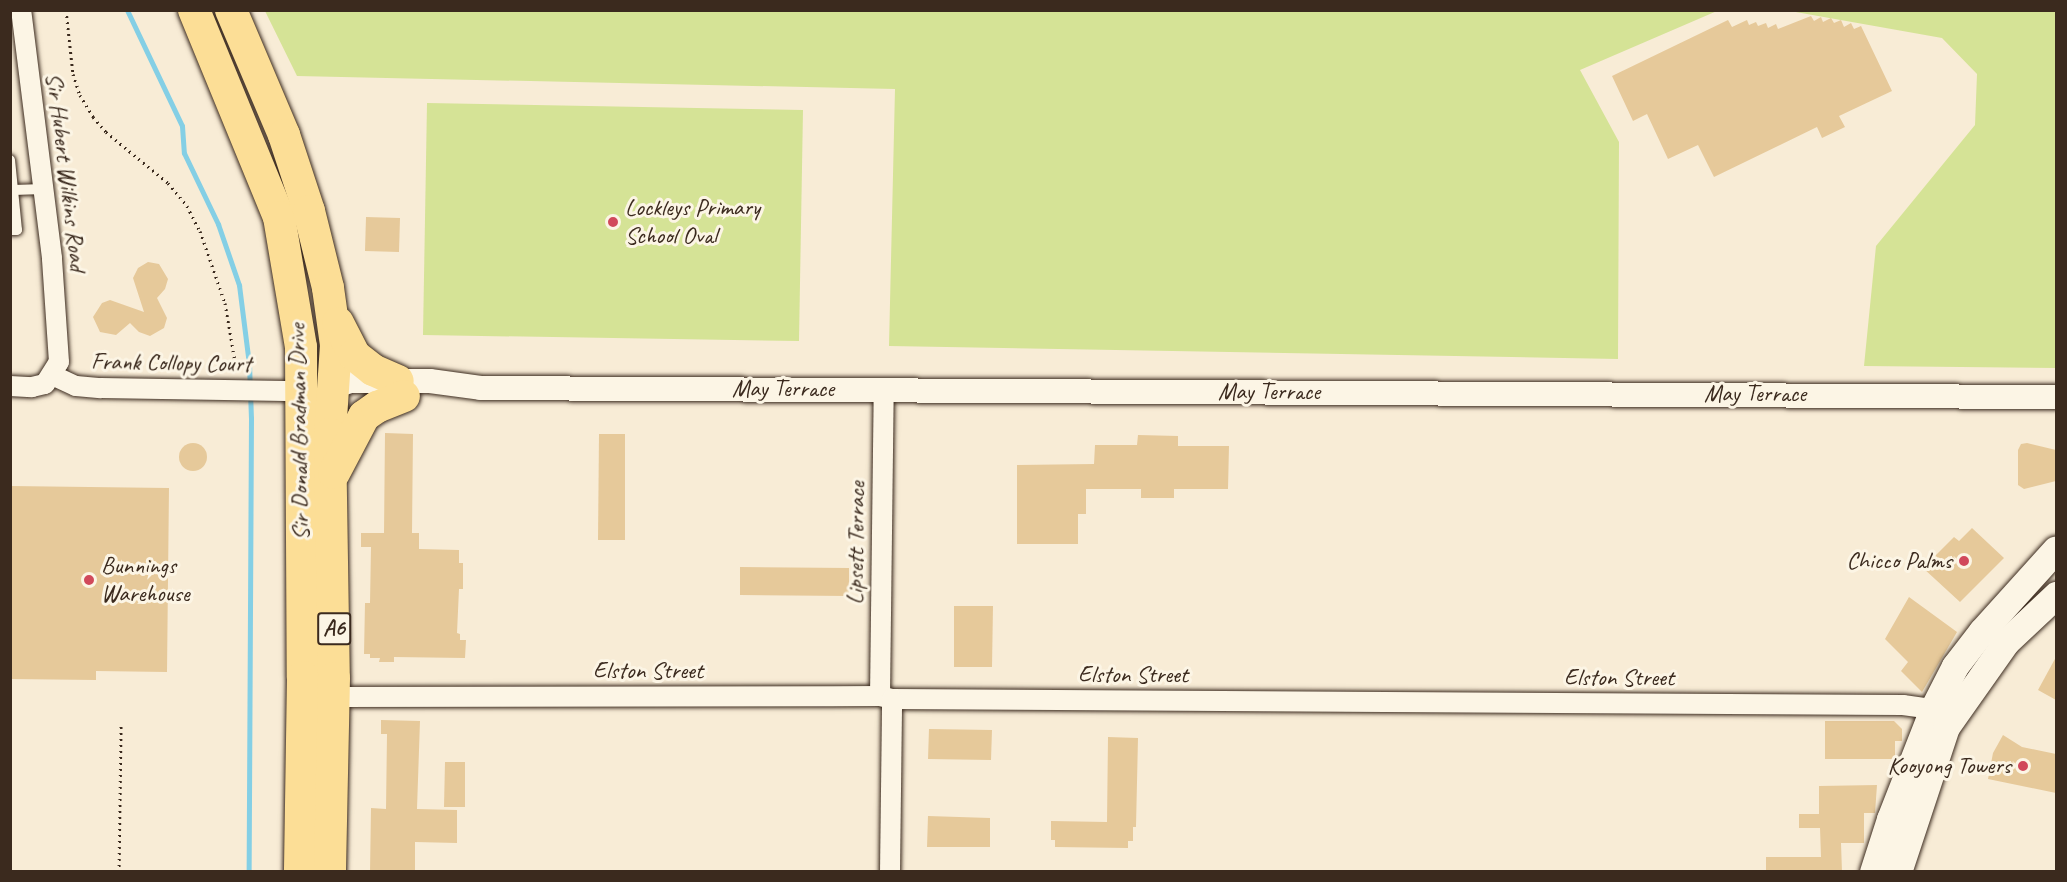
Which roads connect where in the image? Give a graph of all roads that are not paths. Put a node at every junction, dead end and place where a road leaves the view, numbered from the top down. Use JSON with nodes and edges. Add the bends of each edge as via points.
{"nodes":[{"id":1,"x":21,"y":10,"type":"edge"},
{"id":2,"x":194,"y":10,"type":"edge"},
{"id":3,"x":231,"y":10,"type":"edge"},
{"id":4,"x":10,"y":160,"type":"edge"},
{"id":5,"x":11,"y":177,"type":"edge"},
{"id":6,"x":44,"y":189,"type":"junction"},
{"id":7,"x":12,"y":195,"type":"edge"},
{"id":8,"x":13,"y":217,"type":"edge"},
{"id":9,"x":10,"y":230,"type":"edge"},
{"id":10,"x":329,"y":300,"type":"junction"},
{"id":11,"x":301,"y":347,"type":"junction"},
{"id":12,"x":52,"y":375,"type":"junction"},
{"id":13,"x":10,"y":386,"type":"edge"},
{"id":14,"x":335,"y":386,"type":"junction"},
{"id":15,"x":401,"y":388,"type":"junction"},
{"id":16,"x":884,"y":390,"type":"junction"},
{"id":17,"x":301,"y":391,"type":"junction"},
{"id":18,"x":2056,"y":397,"type":"edge"},
{"id":19,"x":300,"y":455,"type":"junction"},
{"id":20,"x":332,"y":477,"type":"junction"},
{"id":21,"x":2056,"y":549,"type":"edge"},
{"id":22,"x":2051,"y":601,"type":"edge"},
{"id":23,"x":334,"y":697,"type":"junction"},
{"id":24,"x":886,"y":698,"type":"junction"},
{"id":25,"x":1933,"y":709,"type":"junction"},
{"id":26,"x":300,"y":872,"type":"edge"},
{"id":27,"x":330,"y":872,"type":"edge"},
{"id":28,"x":890,"y":872,"type":"edge"},
{"id":29,"x":1873,"y":872,"type":"edge"},
{"id":30,"x":1898,"y":872,"type":"edge"}],
"edges":[{"from":1,"to":6,"type":"street","name":"Sir Hubert Wilkins Road"},
{"from":2,"to":11,"type":"main road","name":"Sir Donald Bradman Drive","number":"A6","via":[[279,217]]},
{"from":3,"to":10,"type":"main road","name":"Sir Donald Bradman Drive","number":"A6","via":[[284,135],[309,211]]},
{"from":4,"to":5,"type":"lane"},
{"from":5,"to":7,"type":"lane"},
{"from":6,"to":7,"type":"lane"},
{"from":6,"to":12,"type":"street","name":"Sir Hubert Wilkins Road","via":[[59,337],[59,362]]},
{"from":7,"to":8,"type":"lane"},
{"from":8,"to":9,"type":"lane","via":[[16,230]]},
{"from":10,"to":14,"type":"main road","name":"Sir Donald Bradman Drive","number":"A6","via":[[336,345]]},
{"from":10,"to":15,"type":"main road","via":[[354,355]]},
{"from":11,"to":14,"type":"main road"},
{"from":11,"to":17,"type":"main road","name":"Sir Donald Bradman Drive","number":"A6"},
{"from":12,"to":13,"type":"street","via":[[45,384]]},
{"from":12,"to":17,"type":"street","name":"Frank Collopy Court","via":[[76,386],[101,388]]},
{"from":14,"to":15,"type":"street","name":"May Terrace","via":[[350,394]]},
{"from":14,"to":19,"type":"main road","via":[[318,409]]},
{"from":14,"to":20,"type":"main road","name":"Sir Donald Bradman Drive","number":"A6","via":[[330,434]]},
{"from":15,"to":16,"type":"street","name":"May Terrace","via":[[430,381],[481,387]]},
{"from":15,"to":20,"type":"main road","via":[[364,416]]},
{"from":16,"to":18,"type":"street","name":"May Terrace"},
{"from":16,"to":24,"type":"street","name":"Lipsett Terrace"},
{"from":17,"to":19,"type":"main road","name":"Sir Donald Bradman Drive","number":"A6"},
{"from":19,"to":26,"type":"main road","name":"Sir Donald Bradman Drive","number":"A6"},
{"from":20,"to":23,"type":"main road","name":"Sir Donald Bradman Drive","number":"A6"},
{"from":21,"to":25,"type":"main road","via":[[1982,630],[1955,666]]},
{"from":22,"to":30,"type":"main road","via":[[2006,642],[1946,727]]},
{"from":23,"to":24,"type":"street","name":"Elston Street"},
{"from":23,"to":27,"type":"main road","name":"Sir Donald Bradman Drive","number":"A6"},
{"from":24,"to":25,"type":"street","name":"Elston Street","via":[[1892,705]]},
{"from":24,"to":28,"type":"street","name":"Lipsett Terrace"},
{"from":25,"to":29,"type":"main road"}]}
